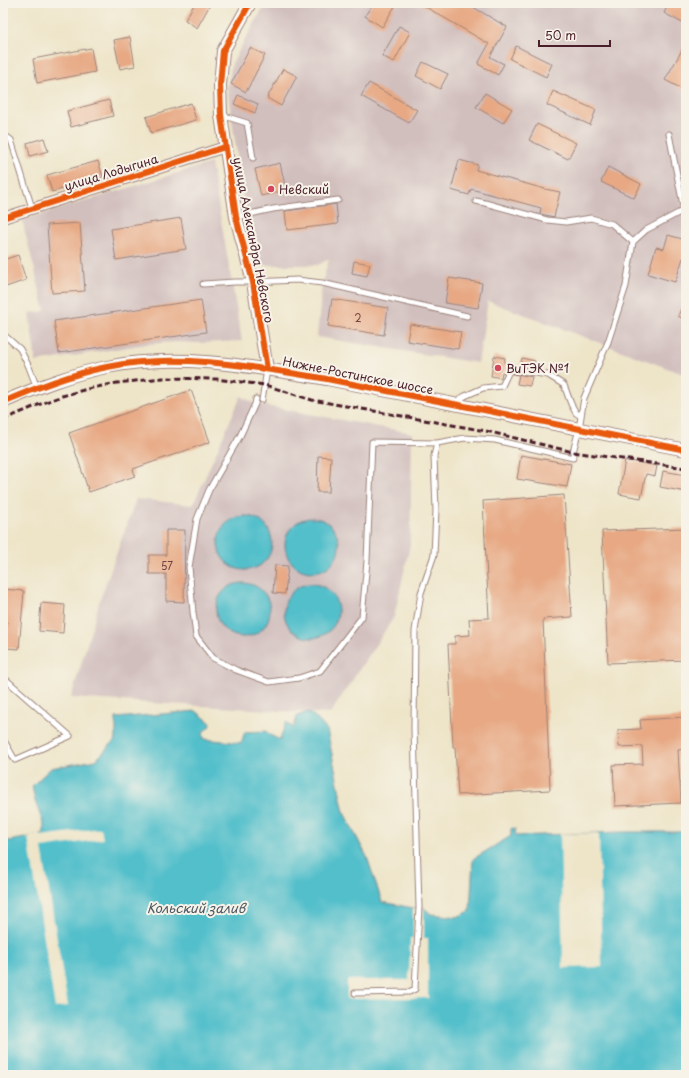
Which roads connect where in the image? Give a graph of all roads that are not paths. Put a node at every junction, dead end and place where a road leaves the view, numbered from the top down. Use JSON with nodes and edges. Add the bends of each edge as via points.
{"nodes":[{"id":1,"x":250,"y":3,"type":"edge"},
{"id":2,"x":221,"y":115,"type":"junction"},
{"id":3,"x":3,"y":134,"type":"edge"},
{"id":4,"x":669,"y":134,"type":"dead end"},
{"id":5,"x":225,"y":147,"type":"junction"},
{"id":6,"x":253,"y":158,"type":"dead end"},
{"id":7,"x":338,"y":200,"type":"dead end"},
{"id":8,"x":476,"y":201,"type":"dead end"},
{"id":9,"x":32,"y":208,"type":"junction"},
{"id":10,"x":685,"y":210,"type":"edge"},
{"id":11,"x":236,"y":217,"type":"junction"},
{"id":12,"x":3,"y":218,"type":"edge"},
{"id":13,"x":633,"y":242,"type":"junction"},
{"id":14,"x":253,"y":282,"type":"junction"},
{"id":15,"x":203,"y":284,"type":"dead end"},
{"id":16,"x":467,"y":316,"type":"dead end"},
{"id":17,"x":3,"y":334,"type":"edge"},
{"id":18,"x":267,"y":369,"type":"junction"},
{"id":19,"x":37,"y":388,"type":"junction"},
{"id":20,"x":256,"y":399,"type":"dead end"},
{"id":21,"x":262,"y":400,"type":"dead end"},
{"id":22,"x":3,"y":402,"type":"edge"},
{"id":23,"x":452,"y":404,"type":"junction"},
{"id":24,"x":581,"y":416,"type":"junction"},
{"id":25,"x":579,"y":429,"type":"junction"},
{"id":26,"x":437,"y":443,"type":"junction"},
{"id":27,"x":686,"y":450,"type":"edge"},
{"id":28,"x":3,"y":677,"type":"edge"},
{"id":29,"x":3,"y":739,"type":"edge"},
{"id":30,"x":355,"y":993,"type":"dead end"}],
"edges":[{"from":1,"to":2,"type":"street","name":"улица Александра Невского","via":[[223,51]]},
{"from":2,"to":5,"type":"street","name":"улица Александра Невского"},
{"from":2,"to":6,"type":"lane","via":[[247,123]]},
{"from":3,"to":9,"type":"lane","via":[[11,140]]},
{"from":4,"to":10,"type":"lane"},
{"from":5,"to":9,"type":"street","name":"улица Лодыгина"},
{"from":5,"to":11,"type":"street","name":"улица Александра Невского"},
{"from":7,"to":11,"type":"lane"},
{"from":8,"to":13,"type":"lane","via":[[547,220],[566,222],[592,218],[612,224]]},
{"from":9,"to":12,"type":"street","name":"улица Лодыгина"},
{"from":10,"to":13,"type":"lane","via":[[646,230]]},
{"from":11,"to":14,"type":"street","name":"улица Александра Невского"},
{"from":13,"to":24,"type":"lane","via":[[626,286],[608,342],[584,398]]},
{"from":14,"to":15,"type":"lane"},
{"from":14,"to":16,"type":"lane","via":[[297,280],[322,283]]},
{"from":14,"to":18,"type":"street","name":"улица Александра Невского"},
{"from":17,"to":19,"type":"lane","via":[[20,349]]},
{"from":18,"to":19,"type":"street","name":"Нижне-Ростинское шоссе","via":[[201,362],[142,361],[85,372]]},
{"from":18,"to":21,"type":"lane"},
{"from":18,"to":23,"type":"street","name":"Нижне-Ростинское шоссе"},
{"from":19,"to":22,"type":"street","name":"Нижне-Ростинское шоссе"},
{"from":20,"to":26,"type":"lane","via":[[240,436],[209,490],[197,519],[189,566],[196,636],[213,658],[268,682],[299,678],[320,671],[362,617],[372,442]]},
{"from":23,"to":24,"type":"lane","via":[[483,388],[502,386],[510,369],[548,375],[564,385],[571,404]]},
{"from":23,"to":25,"type":"street","name":"Нижне-Ростинское шоссе"},
{"from":24,"to":25,"type":"lane"},
{"from":25,"to":26,"type":"lane","via":[[573,458],[495,440],[465,438]]},
{"from":25,"to":27,"type":"street","name":"Нижне-Ростинское шоссе"},
{"from":26,"to":30,"type":"lane","via":[[434,456],[434,555],[421,593],[415,631],[414,729],[419,907],[415,989],[408,992]]},
{"from":28,"to":29,"type":"lane","via":[[70,736],[15,760]]}]}
